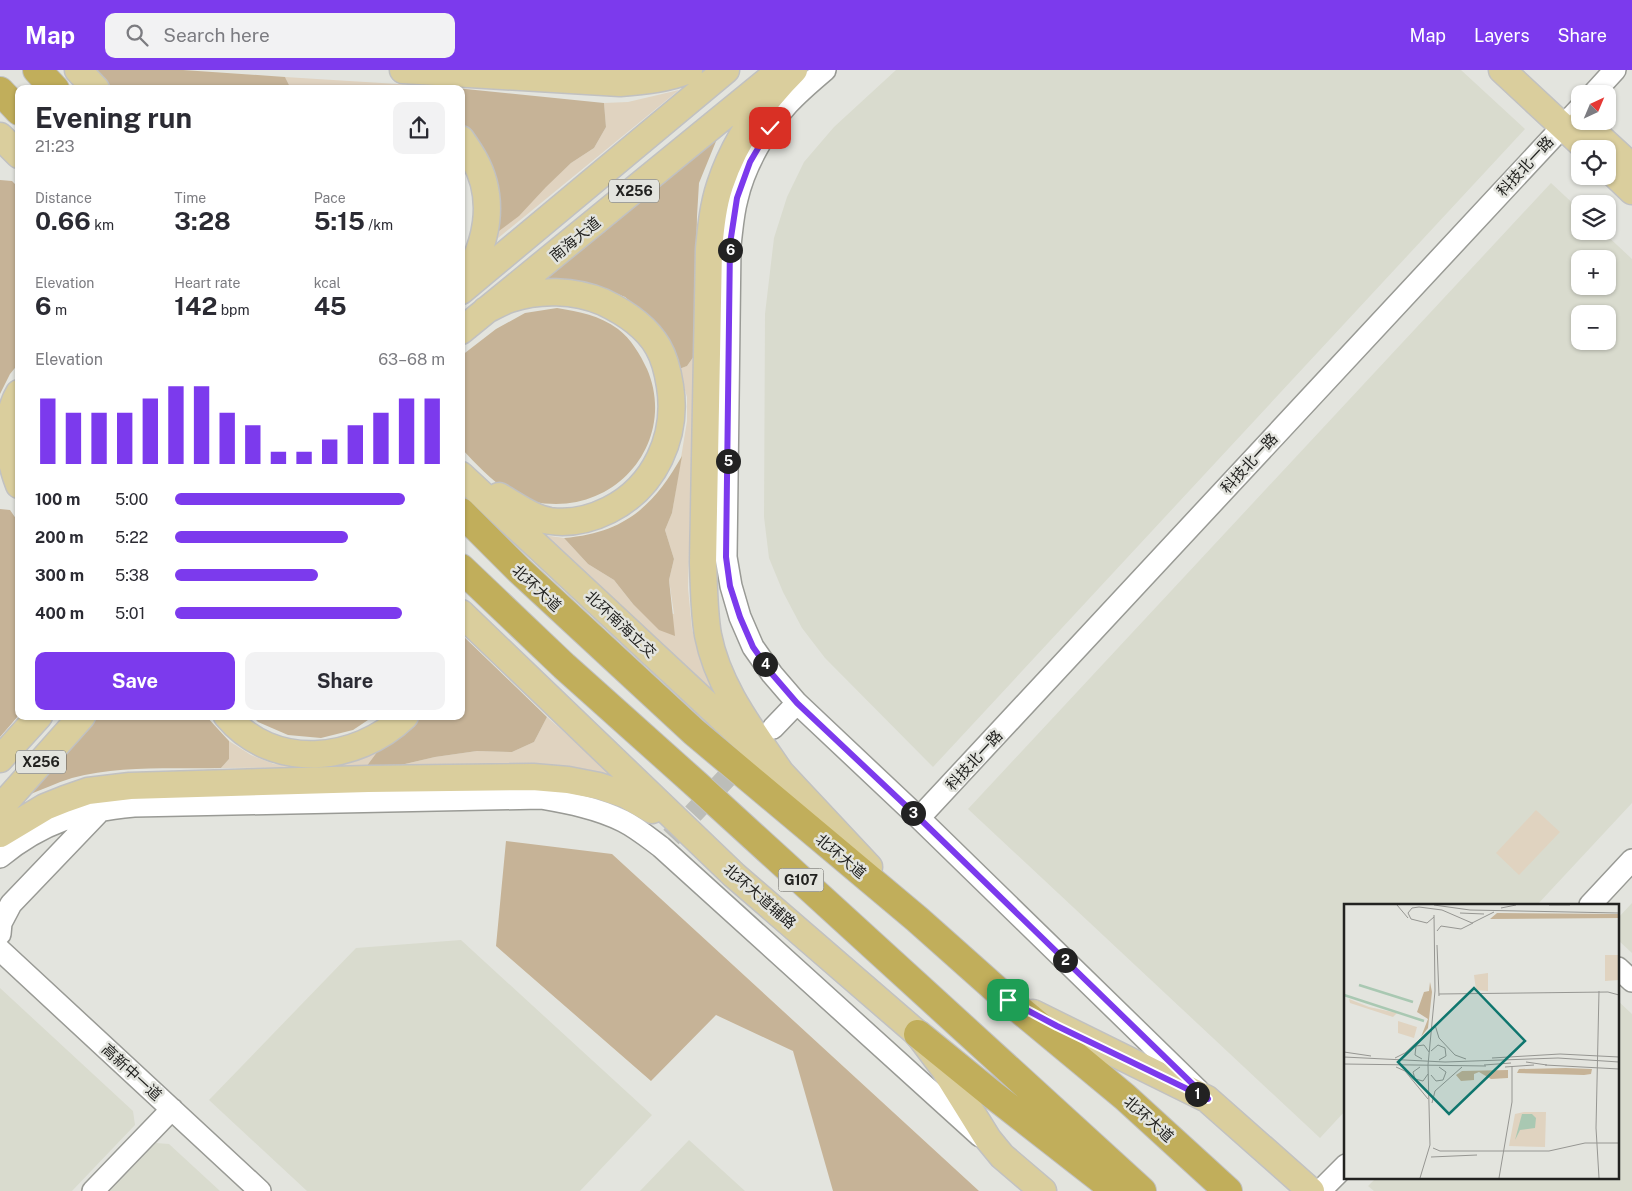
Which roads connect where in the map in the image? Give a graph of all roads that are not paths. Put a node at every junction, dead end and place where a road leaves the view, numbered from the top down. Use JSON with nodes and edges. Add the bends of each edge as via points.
{"nodes":[{"id":1,"x":37,"y":70,"type":"edge"},
{"id":2,"x":78,"y":70,"type":"edge"},
{"id":3,"x":403,"y":70,"type":"edge"},
{"id":4,"x":689,"y":70,"type":"edge"},
{"id":5,"x":726,"y":70,"type":"edge"},
{"id":6,"x":825,"y":70,"type":"edge"},
{"id":7,"x":1502,"y":70,"type":"edge"},
{"id":8,"x":1528,"y":70,"type":"edge"},
{"id":9,"x":1615,"y":70,"type":"edge"},
{"id":10,"x":794,"y":76,"type":"edge"},
{"id":11,"x":51,"y":85,"type":"edge"},
{"id":12,"x":92,"y":85,"type":"edge"},
{"id":13,"x":1601,"y":85,"type":"edge"},
{"id":14,"x":0,"y":91,"type":"edge"},
{"id":15,"x":15,"y":107,"type":"edge"},
{"id":16,"x":1571,"y":113,"type":"edge"},
{"id":17,"x":1571,"y":115,"type":"edge"},
{"id":18,"x":1571,"y":123,"type":"edge"},
{"id":19,"x":1589,"y":130,"type":"edge"},
{"id":20,"x":0,"y":136,"type":"edge"},
{"id":21,"x":465,"y":145,"type":"edge"},
{"id":22,"x":15,"y":151,"type":"edge"},
{"id":23,"x":1632,"y":168,"type":"edge"},
{"id":24,"x":1616,"y":176,"type":"edge"},
{"id":25,"x":1632,"y":191,"type":"edge"},
{"id":26,"x":465,"y":278,"type":"edge"},
{"id":27,"x":465,"y":288,"type":"edge"},
{"id":28,"x":486,"y":310,"type":"junction"},
{"id":29,"x":465,"y":328,"type":"edge"},
{"id":30,"x":15,"y":404,"type":"edge"},
{"id":31,"x":15,"y":473,"type":"edge"},
{"id":32,"x":465,"y":476,"type":"edge"},
{"id":33,"x":465,"y":478,"type":"edge"},
{"id":34,"x":465,"y":516,"type":"edge"},
{"id":35,"x":465,"y":572,"type":"edge"},
{"id":36,"x":465,"y":617,"type":"edge"},
{"id":37,"x":797,"y":703,"type":"junction"},
{"id":38,"x":35,"y":720,"type":"edge"},
{"id":39,"x":78,"y":720,"type":"edge"},
{"id":40,"x":231,"y":720,"type":"edge"},
{"id":41,"x":401,"y":720,"type":"edge"},
{"id":42,"x":773,"y":728,"type":"dead end"},
{"id":43,"x":0,"y":759,"type":"edge"},
{"id":44,"x":781,"y":773,"type":"junction"},
{"id":45,"x":0,"y":808,"type":"edge"},
{"id":46,"x":102,"y":809,"type":"junction"},
{"id":47,"x":919,"y":818,"type":"junction"},
{"id":48,"x":0,"y":834,"type":"edge"},
{"id":49,"x":0,"y":857,"type":"edge"},
{"id":50,"x":1632,"y":860,"type":"edge"},
{"id":51,"x":734,"y":875,"type":"junction"},
{"id":52,"x":1591,"y":904,"type":"edge"},
{"id":53,"x":917,"y":919,"type":"junction"},
{"id":54,"x":1,"y":943,"type":"edge"},
{"id":55,"x":1620,"y":970,"type":"edge"},
{"id":56,"x":1632,"y":981,"type":"edge"},
{"id":57,"x":1008,"y":1000,"type":"junction"},
{"id":58,"x":918,"y":1034,"type":"junction"},
{"id":59,"x":1208,"y":1099,"type":"junction"},
{"id":60,"x":172,"y":1109,"type":"junction"},
{"id":61,"x":1002,"y":1156,"type":"junction"},
{"id":62,"x":1344,"y":1167,"type":"edge"},
{"id":63,"x":93,"y":1191,"type":"edge"},
{"id":64,"x":260,"y":1191,"type":"edge"},
{"id":65,"x":1043,"y":1191,"type":"edge"},
{"id":66,"x":1116,"y":1191,"type":"edge"},
{"id":67,"x":1142,"y":1191,"type":"edge"},
{"id":68,"x":1228,"y":1191,"type":"edge"},
{"id":69,"x":1311,"y":1191,"type":"edge"},
{"id":70,"x":1320,"y":1191,"type":"edge"}],
"edges":[{"from":1,"to":11,"type":"highway"},
{"from":2,"to":12,"type":"main road"},
{"from":3,"to":4,"type":"main road","via":[[620,83],[649,81]]},
{"from":5,"to":27,"type":"main road","number":"X256"},
{"from":6,"to":10,"type":"street"},
{"from":7,"to":17,"type":"main road"},
{"from":8,"to":16,"type":"main road"},
{"from":9,"to":13,"type":"street"},
{"from":10,"to":28,"type":"main road","name":"南海大道","number":"X256"},
{"from":10,"to":37,"type":"street","via":[[787,105],[750,162],[737,198],[730,244],[726,557],[730,586],[753,647]]},
{"from":10,"to":44,"type":"main road","via":[[774,92],[742,136],[719,186],[712,218],[703,563],[705,609],[715,659],[732,699]]},
{"from":14,"to":15,"type":"highway"},
{"from":18,"to":47,"type":"street","name":"科技北一路"},
{"from":19,"to":23,"type":"main road"},
{"from":20,"to":22,"type":"main road"},
{"from":21,"to":26,"type":"main road","via":[[475,160],[485,187],[488,214],[482,247]]},
{"from":24,"to":25,"type":"main road"},
{"from":28,"to":29,"type":"main road","name":"南海大道","number":"X256"},
{"from":28,"to":32,"type":"main road","via":[[509,299],[565,293],[593,298],[618,309],[640,324],[658,346],[668,370],[672,424],[665,450],[653,472],[636,492],[596,516],[571,522],[549,521],[529,514]]},
{"from":30,"to":31,"type":"main road","via":[[8,439]]},
{"from":33,"to":44,"type":"main road","name":"北环南海立交"},
{"from":34,"to":53,"type":"highway","name":"北环大道","number":"G107","via":[[526,577],[694,732]]},
{"from":35,"to":67,"type":"highway","number":"G107","via":[[564,666]]},
{"from":36,"to":51,"type":"main road","name":"北环大道辅路"},
{"from":37,"to":42,"type":"street"},
{"from":37,"to":47,"type":"street"},
{"from":38,"to":43,"type":"main road","number":"X256"},
{"from":39,"to":45,"type":"main road","number":"X256"},
{"from":40,"to":41,"type":"main road","via":[[252,739],[269,748],[311,755],[335,752],[369,741]]},
{"from":44,"to":53,"type":"main road"},
{"from":46,"to":49,"type":"street","via":[[42,829]]},
{"from":46,"to":54,"type":"street","via":[[11,904],[1,923]]},
{"from":46,"to":61,"type":"street","via":[[541,798],[606,814],[666,842]]},
{"from":47,"to":59,"type":"street"},
{"from":48,"to":51,"type":"main road","via":[[45,807],[88,791],[110,788],[358,779],[533,777],[568,780],[626,795],[651,809]]},
{"from":50,"to":52,"type":"street"},
{"from":51,"to":58,"type":"main road","name":"北环大道辅路"},
{"from":53,"to":57,"type":"highway","name":"北环大道","number":"G107"},
{"from":54,"to":60,"type":"street","name":"高新中一道"},
{"from":55,"to":56,"type":"street"},
{"from":57,"to":59,"type":"main road"},
{"from":57,"to":68,"type":"highway","name":"北环大道","number":"G107","via":[[1125,1097]]},
{"from":58,"to":61,"type":"main road","name":"北环大道辅路"},
{"from":58,"to":66,"type":"highway"},
{"from":59,"to":69,"type":"main road"},
{"from":60,"to":63,"type":"street"},
{"from":60,"to":64,"type":"street","name":"高新中一道"},
{"from":61,"to":65,"type":"main road","name":"北环大道辅路"},
{"from":62,"to":70,"type":"street"}]}
